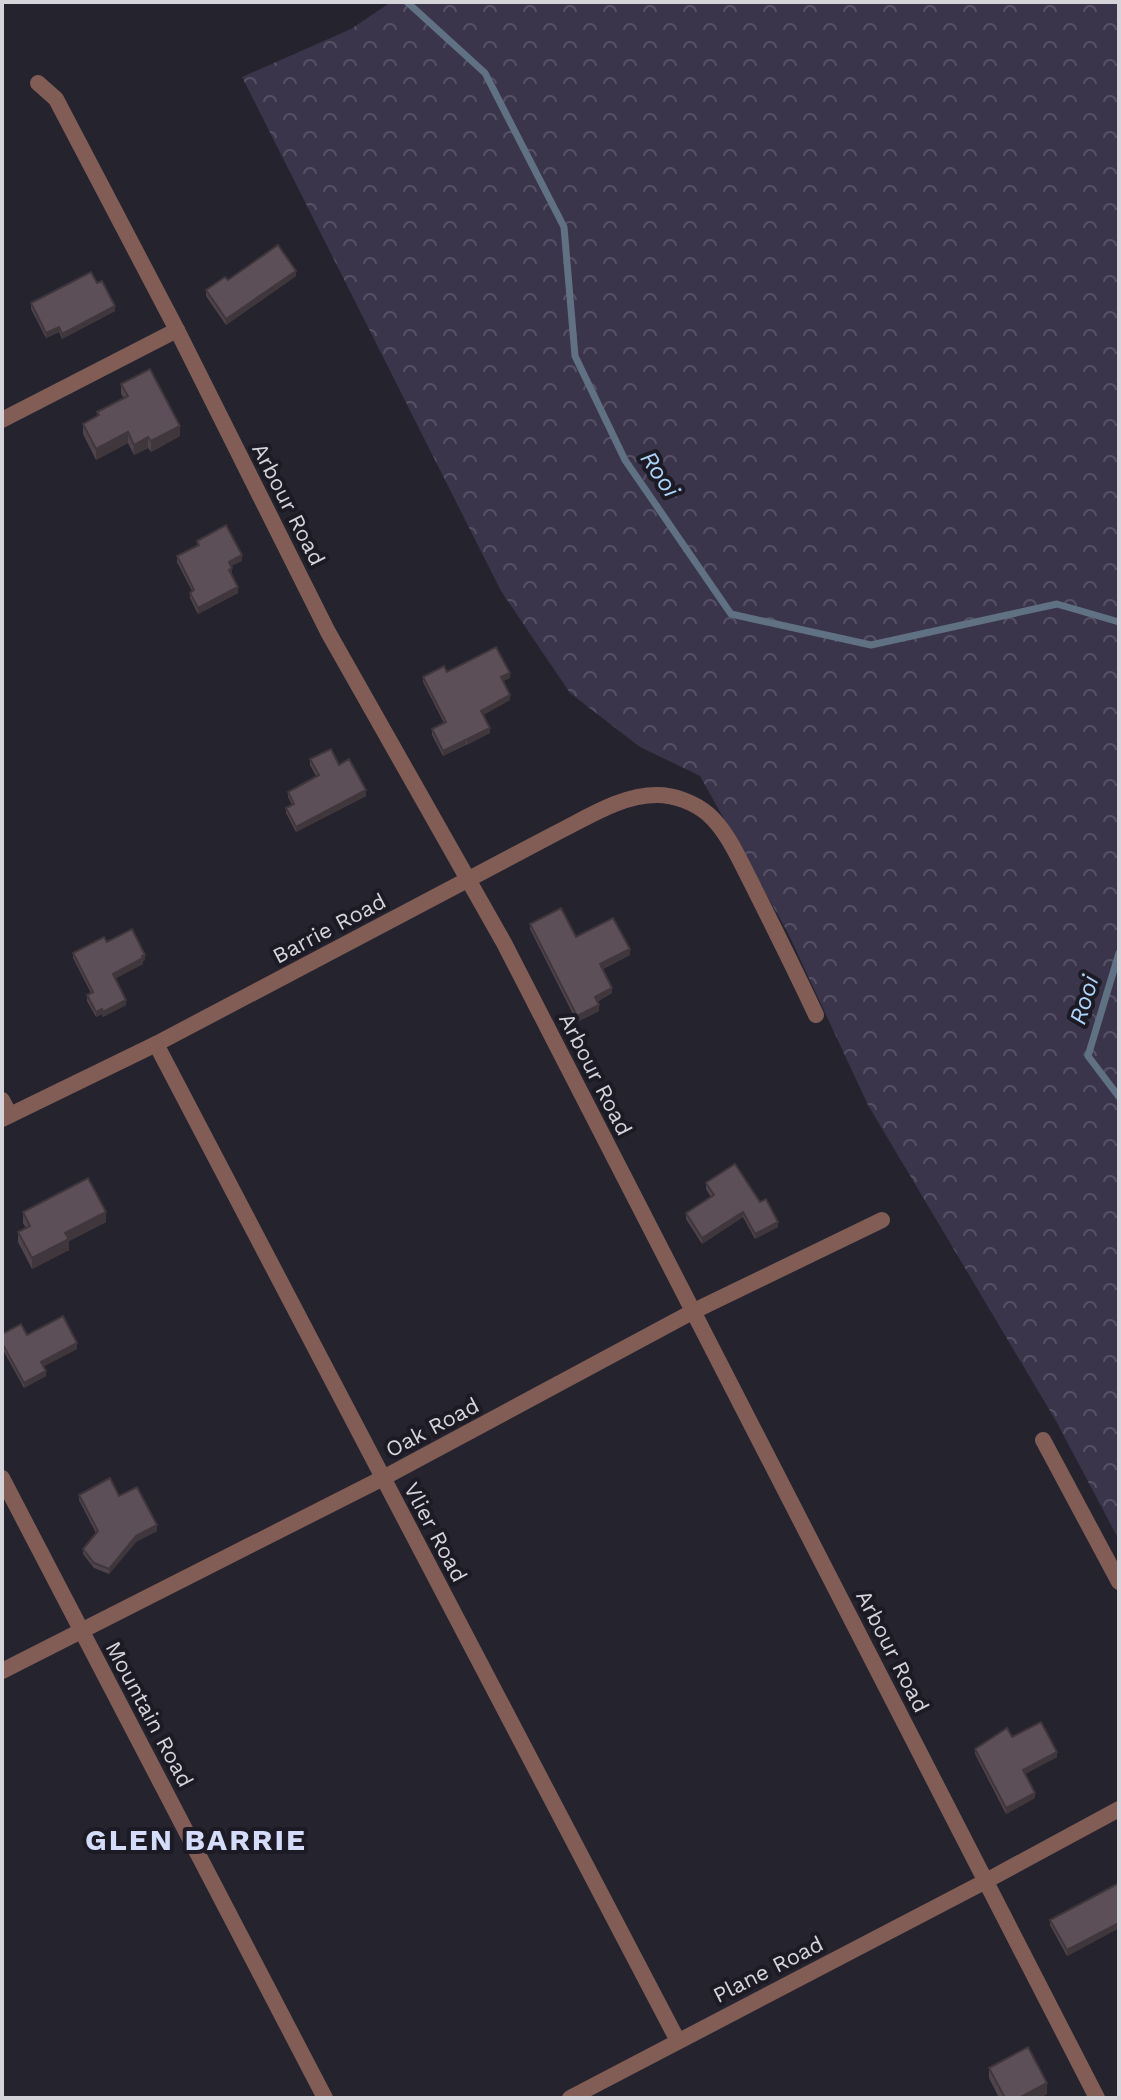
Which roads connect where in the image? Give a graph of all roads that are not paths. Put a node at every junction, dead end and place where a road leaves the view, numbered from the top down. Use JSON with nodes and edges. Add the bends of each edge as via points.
{"nodes":[{"id":1,"x":38,"y":83,"type":"dead end"},
{"id":2,"x":177,"y":330,"type":"junction"},
{"id":3,"x":2,"y":420,"type":"edge"},
{"id":4,"x":467,"y":880,"type":"junction"},
{"id":5,"x":816,"y":1015,"type":"dead end"},
{"id":6,"x":156,"y":1044,"type":"junction"},
{"id":7,"x":5,"y":1111,"type":"edge"},
{"id":8,"x":882,"y":1220,"type":"dead end"},
{"id":9,"x":694,"y":1311,"type":"junction"},
{"id":10,"x":1043,"y":1440,"type":"dead end"},
{"id":11,"x":2,"y":1478,"type":"edge"},
{"id":12,"x":383,"y":1478,"type":"junction"},
{"id":13,"x":1119,"y":1582,"type":"edge"},
{"id":14,"x":81,"y":1631,"type":"junction"},
{"id":15,"x":2,"y":1671,"type":"edge"},
{"id":16,"x":1119,"y":1809,"type":"edge"},
{"id":17,"x":986,"y":1881,"type":"junction"},
{"id":18,"x":678,"y":2041,"type":"junction"},
{"id":19,"x":325,"y":2098,"type":"edge"},
{"id":20,"x":570,"y":2098,"type":"edge"},
{"id":21,"x":1097,"y":2098,"type":"edge"}],
"edges":[{"from":1,"to":2,"type":"street","name":"Arbour Road","via":[[56,99]]},
{"from":2,"to":3,"type":"street"},
{"from":2,"to":4,"type":"street","name":"Arbour Road","via":[[328,632]]},
{"from":4,"to":5,"type":"street","name":"Barrie Road","via":[[615,804],[672,796],[708,814],[731,844]]},
{"from":4,"to":6,"type":"street","name":"Barrie Road"},
{"from":4,"to":9,"type":"street","name":"Arbour Road"},
{"from":6,"to":7,"type":"street","name":"Barrie Road"},
{"from":6,"to":12,"type":"street","name":"Vlier Road"},
{"from":8,"to":9,"type":"street","name":"Oak Road"},
{"from":9,"to":12,"type":"street","name":"Oak Road"},
{"from":9,"to":17,"type":"street","name":"Arbour Road"},
{"from":10,"to":13,"type":"street"},
{"from":11,"to":14,"type":"street","name":"Mountain Road"},
{"from":12,"to":14,"type":"street","name":"Oak Road"},
{"from":12,"to":18,"type":"street","name":"Vlier Road"},
{"from":14,"to":15,"type":"street","name":"Oak Road"},
{"from":14,"to":19,"type":"street","name":"Mountain Road"},
{"from":16,"to":17,"type":"street","name":"Plane Road"},
{"from":17,"to":18,"type":"street","name":"Plane Road"},
{"from":17,"to":21,"type":"street","name":"Arbour Road"},
{"from":18,"to":20,"type":"street","name":"Plane Road"}]}
